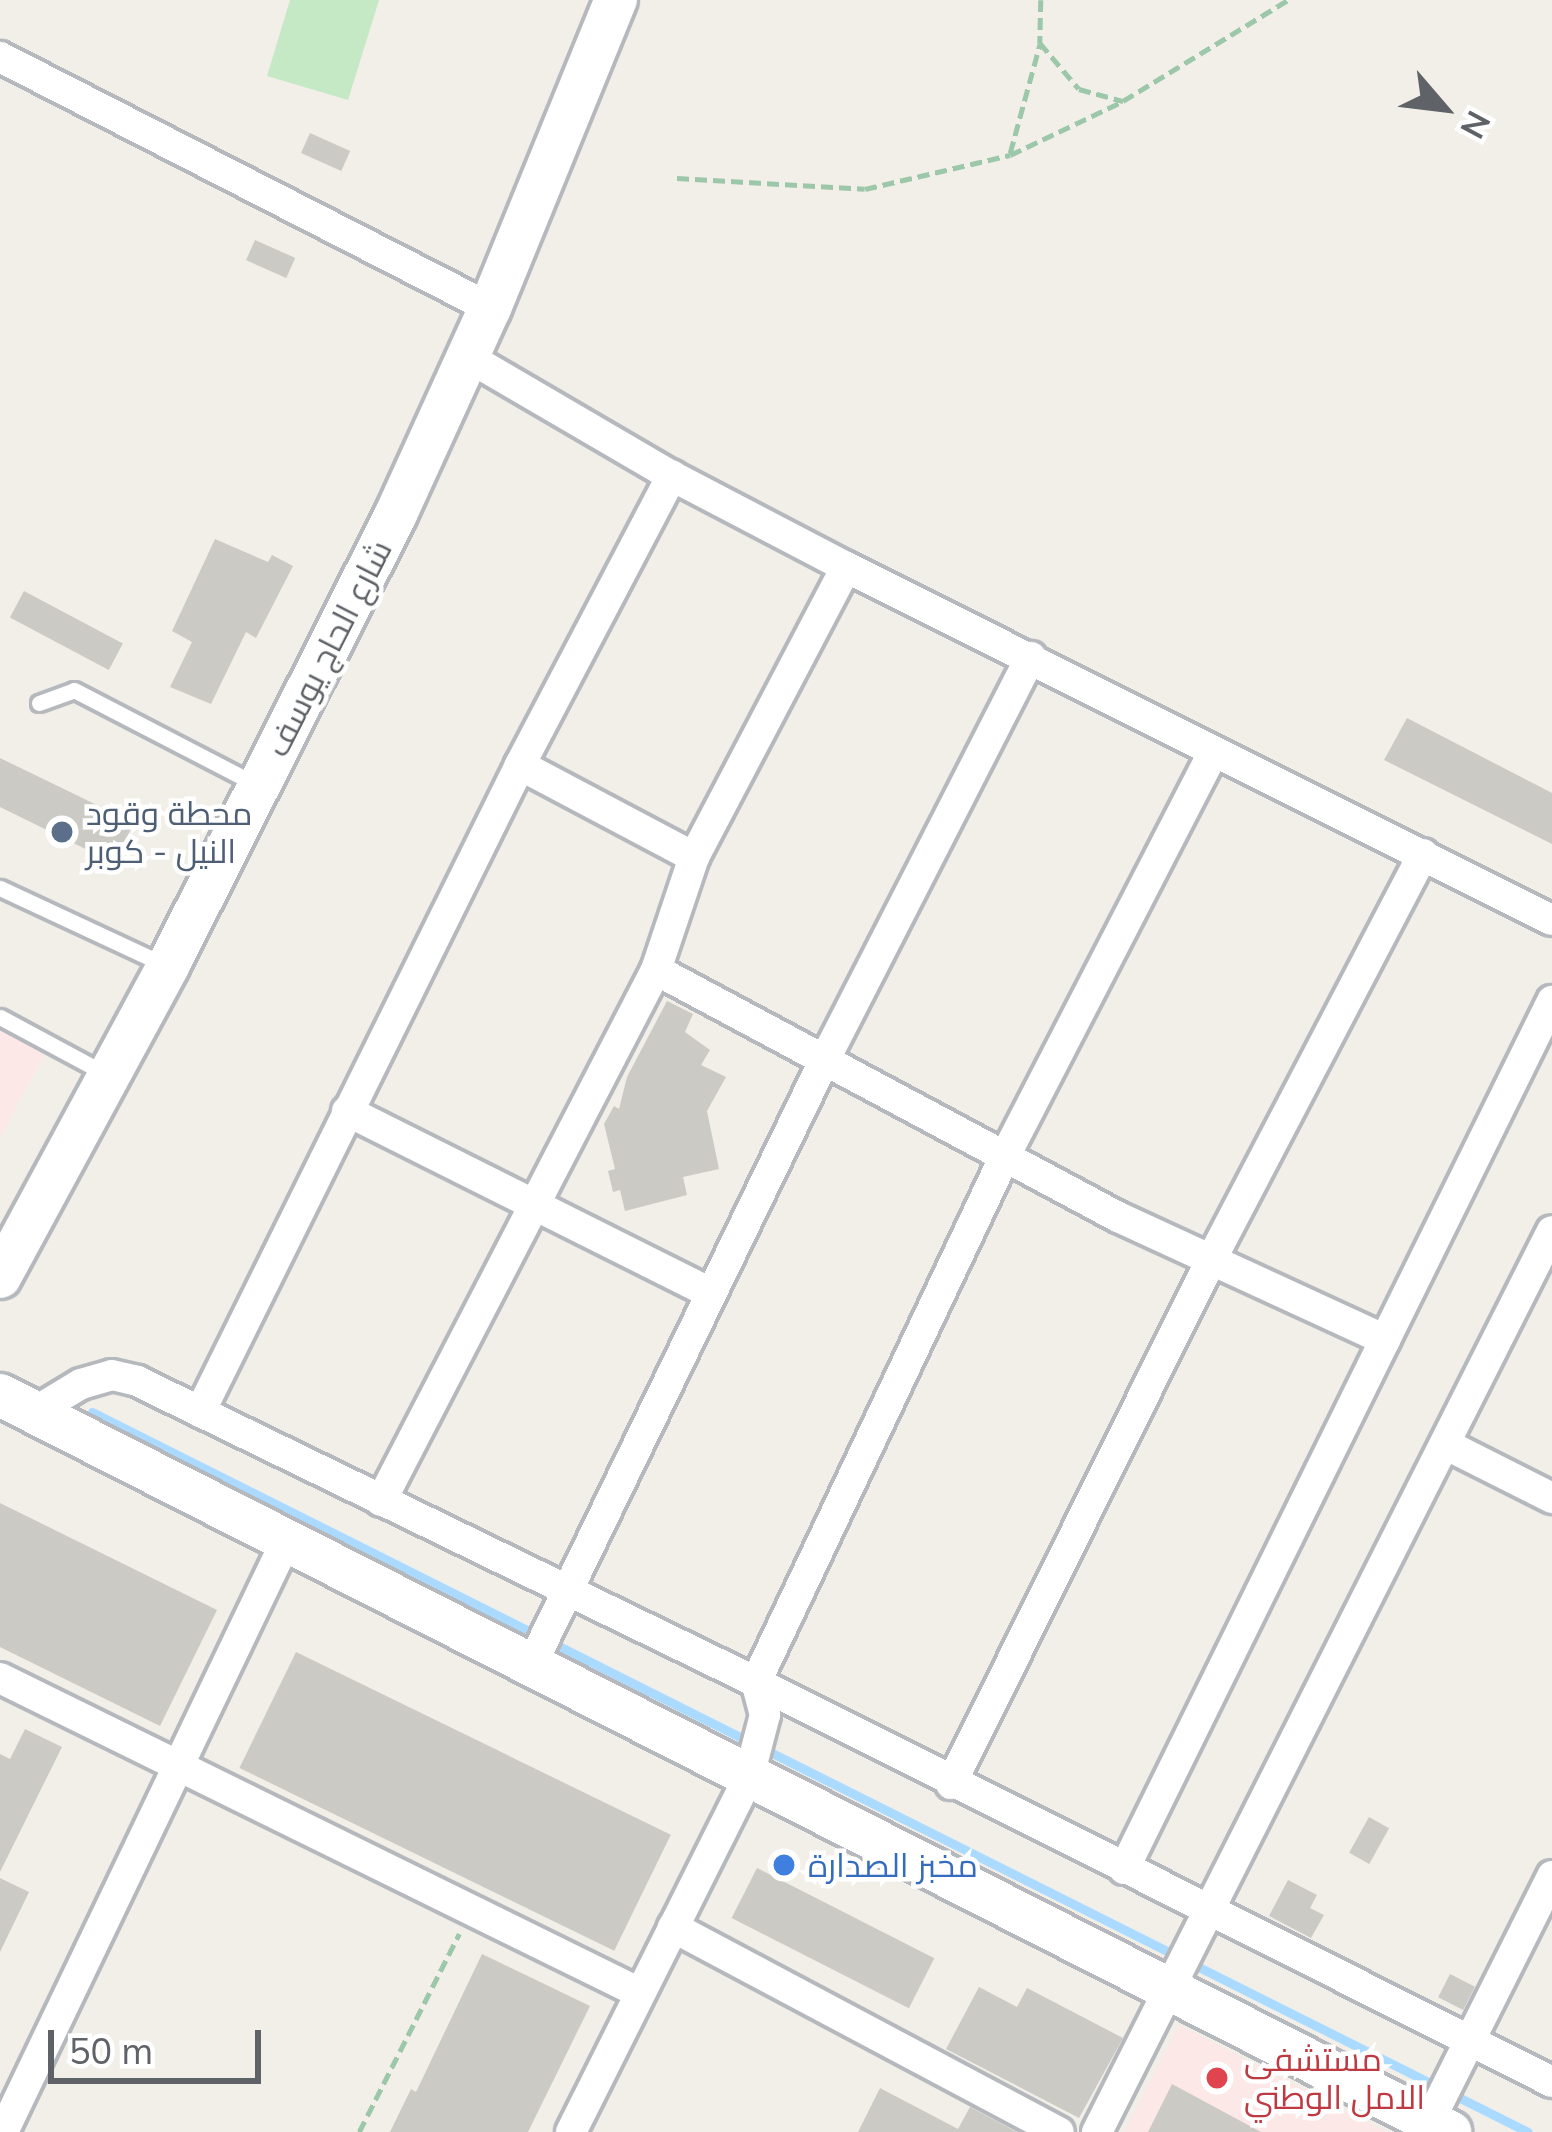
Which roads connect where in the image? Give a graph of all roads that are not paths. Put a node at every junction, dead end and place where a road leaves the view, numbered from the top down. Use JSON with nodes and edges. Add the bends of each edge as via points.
{"nodes":[{"id":1,"x":616,"y":0,"type":"edge"},
{"id":2,"x":0,"y":57,"type":"edge"},
{"id":3,"x":490,"y":308,"type":"junction"},
{"id":4,"x":468,"y":358,"type":"junction"},
{"id":5,"x":672,"y":476,"type":"junction"},
{"id":6,"x":846,"y":567,"type":"junction"},
{"id":7,"x":1031,"y":657,"type":"junction"},
{"id":8,"x":38,"y":703,"type":"dead end"},
{"id":9,"x":1213,"y":753,"type":"junction"},
{"id":10,"x":520,"y":765,"type":"junction"},
{"id":11,"x":258,"y":786,"type":"junction"},
{"id":12,"x":1424,"y":854,"type":"junction"},
{"id":13,"x":694,"y":857,"type":"junction"},
{"id":14,"x":0,"y":888,"type":"edge"},
{"id":15,"x":1552,"y":920,"type":"edge"},
{"id":16,"x":168,"y":966,"type":"junction"},
{"id":17,"x":656,"y":970,"type":"junction"},
{"id":18,"x":1552,"y":1001,"type":"edge"},
{"id":19,"x":0,"y":1017,"type":"edge"},
{"id":20,"x":824,"y":1061,"type":"junction"},
{"id":21,"x":108,"y":1076,"type":"junction"},
{"id":22,"x":347,"y":1111,"type":"junction"},
{"id":23,"x":1005,"y":1156,"type":"junction"},
{"id":24,"x":533,"y":1205,"type":"junction"},
{"id":25,"x":1552,"y":1231,"type":"edge"},
{"id":26,"x":1211,"y":1260,"type":"junction"},
{"id":27,"x":0,"y":1276,"type":"edge"},
{"id":28,"x":710,"y":1292,"type":"junction"},
{"id":29,"x":1385,"y":1340,"type":"junction"},
{"id":30,"x":18,"y":1403,"type":"edge"},
{"id":31,"x":200,"y":1412,"type":"junction"},
{"id":32,"x":1447,"y":1445,"type":"junction"},
{"id":33,"x":1552,"y":1498,"type":"edge"},
{"id":34,"x":381,"y":1502,"type":"junction"},
{"id":35,"x":287,"y":1539,"type":"junction"},
{"id":36,"x":567,"y":1594,"type":"junction"},
{"id":37,"x":540,"y":1648,"type":"junction"},
{"id":38,"x":0,"y":1678,"type":"edge"},
{"id":39,"x":756,"y":1682,"type":"junction"},
{"id":40,"x":755,"y":1757,"type":"junction"},
{"id":41,"x":178,"y":1765,"type":"junction"},
{"id":42,"x":951,"y":1784,"type":"junction"},
{"id":43,"x":1124,"y":1869,"type":"junction"},
{"id":44,"x":1552,"y":1876,"type":"edge"},
{"id":45,"x":1209,"y":1912,"type":"junction"},
{"id":46,"x":673,"y":1928,"type":"junction"},
{"id":47,"x":1168,"y":1989,"type":"junction"},
{"id":48,"x":640,"y":1994,"type":"junction"},
{"id":49,"x":1471,"y":2042,"type":"junction"},
{"id":50,"x":1552,"y":2082,"type":"edge"},
{"id":51,"x":1443,"y":2109,"type":"edge"},
{"id":52,"x":3,"y":2132,"type":"edge"},
{"id":53,"x":571,"y":2132,"type":"edge"},
{"id":54,"x":1059,"y":2132,"type":"edge"},
{"id":55,"x":1097,"y":2132,"type":"edge"}],
"edges":[{"from":1,"to":3,"type":"street","name":"شارع الحاج يوسف"},
{"from":2,"to":3,"type":"street"},
{"from":3,"to":4,"type":"street","name":"شارع الحاج يوسف"},
{"from":4,"to":5,"type":"street"},
{"from":4,"to":11,"type":"street","name":"شارع الحاج يوسف"},
{"from":5,"to":6,"type":"street"},
{"from":5,"to":10,"type":"street"},
{"from":6,"to":7,"type":"street"},
{"from":6,"to":13,"type":"street"},
{"from":7,"to":9,"type":"street"},
{"from":7,"to":20,"type":"street"},
{"from":8,"to":11,"type":"lane","via":[[74,690]]},
{"from":9,"to":12,"type":"street"},
{"from":9,"to":23,"type":"street"},
{"from":10,"to":13,"type":"street"},
{"from":10,"to":22,"type":"street"},
{"from":11,"to":16,"type":"street","name":"شارع الحاج يوسف"},
{"from":12,"to":15,"type":"street"},
{"from":12,"to":26,"type":"street"},
{"from":13,"to":17,"type":"street"},
{"from":14,"to":16,"type":"lane"},
{"from":16,"to":21,"type":"street","name":"شارع الحاج يوسف"},
{"from":17,"to":20,"type":"street"},
{"from":17,"to":24,"type":"street"},
{"from":18,"to":29,"type":"street"},
{"from":19,"to":21,"type":"lane"},
{"from":20,"to":23,"type":"street"},
{"from":20,"to":28,"type":"street"},
{"from":21,"to":27,"type":"street","name":"شارع الحاج يوسف"},
{"from":22,"to":24,"type":"street"},
{"from":22,"to":31,"type":"street"},
{"from":23,"to":26,"type":"street"},
{"from":23,"to":39,"type":"street"},
{"from":24,"to":28,"type":"street"},
{"from":24,"to":34,"type":"street"},
{"from":25,"to":32,"type":"street"},
{"from":26,"to":29,"type":"street"},
{"from":26,"to":42,"type":"street"},
{"from":28,"to":36,"type":"street"},
{"from":29,"to":43,"type":"street"},
{"from":30,"to":31,"type":"street","via":[[112,1375]]},
{"from":30,"to":35,"type":"street"},
{"from":31,"to":34,"type":"street"},
{"from":32,"to":33,"type":"street"},
{"from":32,"to":45,"type":"street"},
{"from":34,"to":36,"type":"street"},
{"from":35,"to":37,"type":"street"},
{"from":35,"to":41,"type":"street"},
{"from":36,"to":37,"type":"street"},
{"from":36,"to":39,"type":"street"},
{"from":37,"to":40,"type":"street"},
{"from":38,"to":41,"type":"street"},
{"from":39,"to":40,"type":"street","via":[[765,1714]]},
{"from":39,"to":42,"type":"street"},
{"from":40,"to":46,"type":"street"},
{"from":40,"to":47,"type":"street"},
{"from":41,"to":48,"type":"street"},
{"from":41,"to":52,"type":"street"},
{"from":42,"to":43,"type":"street"},
{"from":43,"to":45,"type":"street"},
{"from":44,"to":49,"type":"street"},
{"from":45,"to":47,"type":"street"},
{"from":45,"to":49,"type":"street"},
{"from":46,"to":48,"type":"street"},
{"from":46,"to":54,"type":"street"},
{"from":47,"to":51,"type":"street"},
{"from":47,"to":55,"type":"street"},
{"from":48,"to":53,"type":"street"},
{"from":49,"to":50,"type":"street"},
{"from":49,"to":51,"type":"street"}]}
